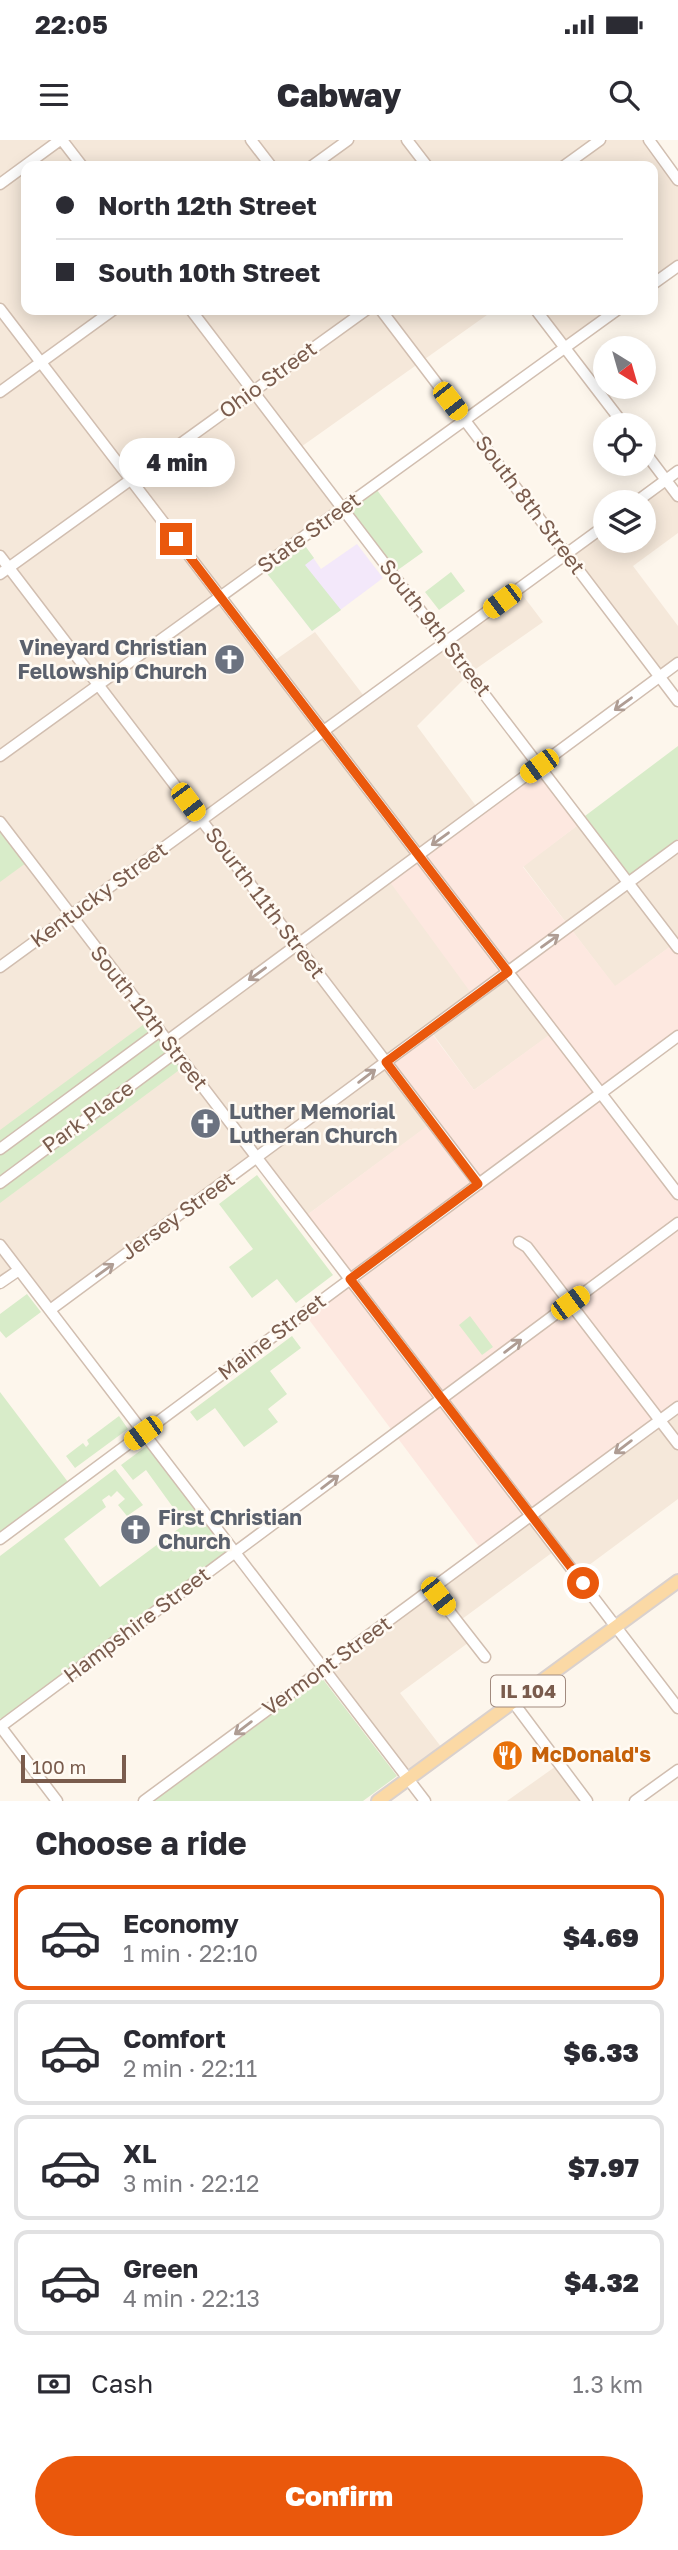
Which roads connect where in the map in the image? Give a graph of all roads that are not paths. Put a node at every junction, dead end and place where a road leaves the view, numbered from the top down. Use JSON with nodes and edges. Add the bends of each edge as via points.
{"nodes":[{"id":1,"x":61,"y":140,"type":"edge"},
{"id":2,"x":251,"y":140,"type":"edge"},
{"id":3,"x":348,"y":140,"type":"edge"},
{"id":4,"x":407,"y":140,"type":"edge"},
{"id":5,"x":600,"y":140,"type":"edge"},
{"id":6,"x":649,"y":140,"type":"edge"},
{"id":7,"x":32,"y":161,"type":"edge"},
{"id":8,"x":78,"y":161,"type":"edge"},
{"id":9,"x":267,"y":161,"type":"edge"},
{"id":10,"x":319,"y":161,"type":"edge"},
{"id":11,"x":423,"y":161,"type":"edge"},
{"id":12,"x":571,"y":161,"type":"edge"},
{"id":13,"x":21,"y":169,"type":"edge"},
{"id":14,"x":678,"y":180,"type":"edge"},
{"id":15,"x":0,"y":184,"type":"edge"},
{"id":16,"x":678,"y":266,"type":"edge"},
{"id":17,"x":658,"y":280,"type":"edge"},
{"id":18,"x":0,"y":309,"type":"edge"},
{"id":19,"x":106,"y":315,"type":"edge"},
{"id":20,"x":195,"y":315,"type":"edge"},
{"id":21,"x":359,"y":315,"type":"edge"},
{"id":22,"x":385,"y":315,"type":"edge"},
{"id":23,"x":540,"y":315,"type":"edge"},
{"id":24,"x":610,"y":315,"type":"edge"},
{"id":25,"x":565,"y":348,"type":"junction"},
{"id":26,"x":41,"y":362,"type":"junction"},
{"id":27,"x":253,"y":391,"type":"junction"},
{"id":28,"x":0,"y":392,"type":"edge"},
{"id":29,"x":615,"y":413,"type":"edge"},
{"id":30,"x":465,"y":420,"type":"junction"},
{"id":31,"x":656,"y":467,"type":"edge"},
{"id":32,"x":678,"y":471,"type":"edge"},
{"id":33,"x":131,"y":480,"type":"junction"},
{"id":34,"x":666,"y":480,"type":"junction"},
{"id":35,"x":652,"y":490,"type":"edge"},
{"id":36,"x":678,"y":496,"type":"edge"},
{"id":37,"x":343,"y":508,"type":"junction"},
{"id":38,"x":593,"y":534,"type":"edge"},
{"id":39,"x":566,"y":554,"type":"junction"},
{"id":40,"x":0,"y":556,"type":"edge"},
{"id":41,"x":5,"y":571,"type":"edge"},
{"id":42,"x":221,"y":597,"type":"junction"},
{"id":43,"x":445,"y":642,"type":"junction"},
{"id":44,"x":678,"y":663,"type":"edge"},
{"id":45,"x":660,"y":677,"type":"junction"},
{"id":46,"x":98,"y":685,"type":"junction"},
{"id":47,"x":678,"y":701,"type":"edge"},
{"id":48,"x":324,"y":731,"type":"junction"},
{"id":49,"x":0,"y":756,"type":"edge"},
{"id":50,"x":539,"y":766,"type":"junction"},
{"id":51,"x":202,"y":820,"type":"junction"},
{"id":52,"x":0,"y":822,"type":"edge"},
{"id":53,"x":678,"y":846,"type":"edge"},
{"id":54,"x":418,"y":855,"type":"junction"},
{"id":55,"x":629,"y":883,"type":"junction"},
{"id":56,"x":71,"y":915,"type":"junction"},
{"id":57,"x":297,"y":945,"type":"junction"},
{"id":58,"x":678,"y":948,"type":"edge"},
{"id":59,"x":0,"y":967,"type":"edge"},
{"id":60,"x":508,"y":972,"type":"junction"},
{"id":61,"x":160,"y":1031,"type":"junction"},
{"id":62,"x":678,"y":1036,"type":"edge"},
{"id":63,"x":167,"y":1041,"type":"junction"},
{"id":64,"x":176,"y":1052,"type":"junction"},
{"id":65,"x":386,"y":1062,"type":"junction"},
{"id":66,"x":601,"y":1094,"type":"junction"},
{"id":67,"x":0,"y":1149,"type":"edge"},
{"id":68,"x":257,"y":1158,"type":"junction"},
{"id":69,"x":0,"y":1183,"type":"edge"},
{"id":70,"x":478,"y":1184,"type":"junction"},
{"id":71,"x":678,"y":1194,"type":"edge"},
{"id":72,"x":678,"y":1223,"type":"edge"},
{"id":73,"x":519,"y":1242,"type":"dead end"},
{"id":74,"x":0,"y":1245,"type":"edge"},
{"id":75,"x":19,"y":1270,"type":"junction"},
{"id":76,"x":350,"y":1279,"type":"junction"},
{"id":77,"x":0,"y":1283,"type":"edge"},
{"id":78,"x":570,"y":1303,"type":"junction"},
{"id":79,"x":50,"y":1310,"type":"junction"},
{"id":80,"x":442,"y":1398,"type":"junction"},
{"id":81,"x":678,"y":1407,"type":"edge"},
{"id":82,"x":659,"y":1420,"type":"junction"},
{"id":83,"x":143,"y":1433,"type":"junction"},
{"id":84,"x":678,"y":1444,"type":"edge"},
{"id":85,"x":532,"y":1516,"type":"junction"},
{"id":86,"x":0,"y":1539,"type":"edge"},
{"id":87,"x":235,"y":1552,"type":"junction"},
{"id":88,"x":678,"y":1581,"type":"edge"},
{"id":89,"x":432,"y":1589,"type":"junction"},
{"id":90,"x":617,"y":1626,"type":"junction"},
{"id":91,"x":485,"y":1657,"type":"dead end"},
{"id":92,"x":324,"y":1668,"type":"junction"},
{"id":93,"x":513,"y":1702,"type":"junction"},
{"id":94,"x":678,"y":1708,"type":"edge"},
{"id":95,"x":0,"y":1727,"type":"edge"},
{"id":96,"x":678,"y":1770,"type":"edge"},
{"id":97,"x":408,"y":1779,"type":"junction"},
{"id":98,"x":57,"y":1801,"type":"edge"},
{"id":99,"x":144,"y":1801,"type":"edge"},
{"id":100,"x":378,"y":1801,"type":"edge"},
{"id":101,"x":425,"y":1801,"type":"edge"},
{"id":102,"x":587,"y":1801,"type":"edge"},
{"id":103,"x":635,"y":1801,"type":"edge"}],
"edges":[{"from":1,"to":7,"type":"street"},
{"from":1,"to":8,"type":"street"},
{"from":2,"to":9,"type":"street"},
{"from":3,"to":10,"type":"street"},
{"from":4,"to":11,"type":"street"},
{"from":5,"to":12,"type":"street"},
{"from":6,"to":14,"type":"street"},
{"from":13,"to":15,"type":"street"},
{"from":16,"to":17,"type":"street"},
{"from":18,"to":26,"type":"street"},
{"from":19,"to":26,"type":"street"},
{"from":20,"to":27,"type":"street","name":"South 9th Street"},
{"from":21,"to":27,"type":"street","name":"Ohio Street"},
{"from":22,"to":30,"type":"street","name":"South 8th Street"},
{"from":23,"to":25,"type":"street"},
{"from":24,"to":25,"type":"street","name":"State Street"},
{"from":25,"to":29,"type":"street"},
{"from":25,"to":30,"type":"street","name":"State Street"},
{"from":26,"to":28,"type":"street"},
{"from":26,"to":33,"type":"street"},
{"from":27,"to":33,"type":"street","name":"Ohio Street"},
{"from":27,"to":37,"type":"street","name":"South 9th Street"},
{"from":30,"to":37,"type":"street","name":"State Street"},
{"from":30,"to":39,"type":"street","name":"South 8th Street"},
{"from":31,"to":34,"type":"street"},
{"from":32,"to":34,"type":"street"},
{"from":33,"to":41,"type":"street","name":"Ohio Street"},
{"from":33,"to":42,"type":"street"},
{"from":34,"to":35,"type":"street"},
{"from":34,"to":36,"type":"street"},
{"from":37,"to":42,"type":"street","name":"State Street"},
{"from":37,"to":43,"type":"street","name":"South 9th Street"},
{"from":38,"to":39,"type":"street","name":"Kentucky Street"},
{"from":39,"to":43,"type":"street","name":"Kentucky Street"},
{"from":39,"to":45,"type":"street","name":"South 8th Street"},
{"from":40,"to":41,"type":"street","name":"Sourth 11th Street"},
{"from":41,"to":46,"type":"street","name":"Sourth 11th Street"},
{"from":42,"to":46,"type":"street","name":"State Street"},
{"from":42,"to":48,"type":"street"},
{"from":43,"to":48,"type":"street","name":"Kentucky Street"},
{"from":43,"to":50,"type":"street","name":"South 9th Street"},
{"from":44,"to":45,"type":"street"},
{"from":45,"to":47,"type":"street","name":"South 8th Street"},
{"from":45,"to":50,"type":"street","one_way":true},
{"from":46,"to":49,"type":"street","name":"State Street"},
{"from":46,"to":51,"type":"street","name":"Sourth 11th Street"},
{"from":48,"to":51,"type":"street","name":"Kentucky Street"},
{"from":48,"to":54,"type":"street"},
{"from":50,"to":54,"type":"street","one_way":true},
{"from":50,"to":55,"type":"street","name":"South 9th Street"},
{"from":51,"to":56,"type":"street","name":"Kentucky Street"},
{"from":51,"to":57,"type":"street","name":"Sourth 11th Street"},
{"from":52,"to":56,"type":"street","name":"South 12th Street"},
{"from":53,"to":55,"type":"street","name":"Jersey Street"},
{"from":54,"to":57,"type":"street"},
{"from":54,"to":60,"type":"street"},
{"from":55,"to":58,"type":"street","name":"South 9th Street"},
{"from":60,"to":55,"type":"street","name":"Jersey Street","one_way":true},
{"from":56,"to":59,"type":"street","name":"Kentucky Street"},
{"from":56,"to":61,"type":"street","name":"South 12th Street"},
{"from":57,"to":63,"type":"street","one_way":true},
{"from":57,"to":65,"type":"street","name":"Sourth 11th Street"},
{"from":60,"to":65,"type":"street","name":"Jersey Street"},
{"from":60,"to":66,"type":"street"},
{"from":61,"to":63,"type":"street","name":"South 12th Street"},
{"from":61,"to":67,"type":"street","name":"Park Place"},
{"from":62,"to":66,"type":"street","name":"Maine Street"},
{"from":63,"to":64,"type":"street","name":"South 12th Street"},
{"from":64,"to":68,"type":"street","name":"South 12th Street"},
{"from":64,"to":69,"type":"street","name":"Park Place"},
{"from":68,"to":65,"type":"street","name":"Jersey Street","one_way":true},
{"from":65,"to":70,"type":"street","name":"Sourth 11th Street"},
{"from":66,"to":70,"type":"street","name":"Maine Street"},
{"from":66,"to":71,"type":"street"},
{"from":68,"to":76,"type":"street","name":"South 12th Street"},
{"from":79,"to":68,"type":"street","name":"Jersey Street","one_way":true},
{"from":70,"to":76,"type":"street","name":"Maine Street"},
{"from":72,"to":78,"type":"street","name":"Hampshire Street"},
{"from":73,"to":78,"type":"street"},
{"from":74,"to":75,"type":"street"},
{"from":75,"to":77,"type":"street"},
{"from":75,"to":79,"type":"street"},
{"from":76,"to":80,"type":"street","name":"South 12th Street"},
{"from":76,"to":83,"type":"street","name":"Maine Street"},
{"from":80,"to":78,"type":"street","name":"Hampshire Street","one_way":true},
{"from":78,"to":82,"type":"street"},
{"from":79,"to":83,"type":"street"},
{"from":80,"to":85,"type":"street","name":"South 12th Street"},
{"from":87,"to":80,"type":"street","name":"Hampshire Street","one_way":true},
{"from":81,"to":82,"type":"street","name":"Vermont Street"},
{"from":82,"to":84,"type":"street"},
{"from":82,"to":85,"type":"street","name":"Vermont Street","one_way":true},
{"from":83,"to":86,"type":"street","name":"Maine Street"},
{"from":83,"to":87,"type":"street"},
{"from":85,"to":89,"type":"street","name":"Vermont Street"},
{"from":85,"to":90,"type":"street","name":"South 12th Street"},
{"from":87,"to":92,"type":"street"},
{"from":87,"to":95,"type":"street","name":"Hampshire Street"},
{"from":88,"to":90,"type":"main road","number":"IL 104"},
{"from":89,"to":91,"type":"street"},
{"from":89,"to":92,"type":"street","name":"Vermont Street"},
{"from":90,"to":93,"type":"main road","number":"IL 104"},
{"from":90,"to":94,"type":"street","name":"South 12th Street"},
{"from":92,"to":97,"type":"street"},
{"from":92,"to":99,"type":"street","name":"Vermont Street","one_way":true},
{"from":93,"to":97,"type":"main road","number":"IL 104"},
{"from":93,"to":102,"type":"street"},
{"from":95,"to":98,"type":"street"},
{"from":96,"to":103,"type":"street"},
{"from":97,"to":100,"type":"main road","number":"IL 104"},
{"from":97,"to":101,"type":"street"}]}
